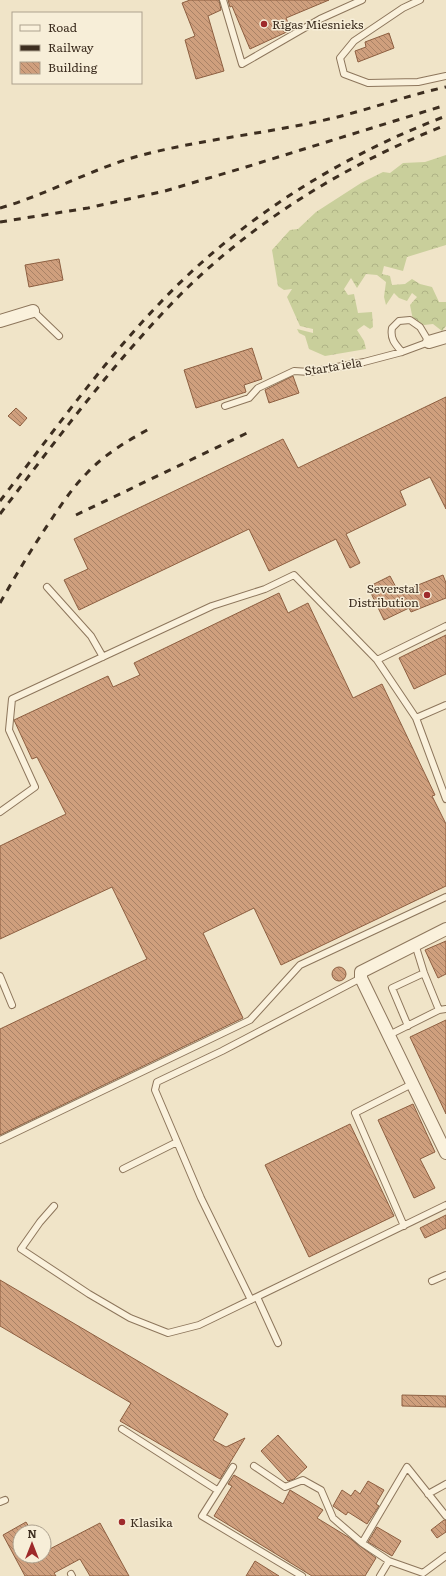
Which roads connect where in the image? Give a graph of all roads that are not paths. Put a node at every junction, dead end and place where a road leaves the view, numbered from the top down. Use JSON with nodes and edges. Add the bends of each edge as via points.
{"nodes":[{"id":1,"x":223,"y":0,"type":"edge"},
{"id":2,"x":362,"y":0,"type":"edge"},
{"id":3,"x":420,"y":0,"type":"edge"},
{"id":4,"x":446,"y":76,"type":"edge"},
{"id":5,"x":33,"y":311,"type":"joint"},
{"id":6,"x":0,"y":321,"type":"edge"},
{"id":7,"x":59,"y":336,"type":"dead end"},
{"id":8,"x":446,"y":337,"type":"edge"},
{"id":9,"x":429,"y":342,"type":"junction"},
{"id":10,"x":402,"y":352,"type":"junction"},
{"id":11,"x":225,"y":406,"type":"dead end"},
{"id":12,"x":47,"y":587,"type":"dead end"},
{"id":13,"x":446,"y":626,"type":"edge"},
{"id":14,"x":103,"y":657,"type":"junction"},
{"id":15,"x":377,"y":660,"type":"junction"},
{"id":16,"x":446,"y":705,"type":"edge"},
{"id":17,"x":416,"y":718,"type":"junction"},
{"id":18,"x":446,"y":799,"type":"edge"},
{"id":19,"x":0,"y":812,"type":"edge"},
{"id":20,"x":446,"y":897,"type":"edge"},
{"id":21,"x":446,"y":929,"type":"edge"},
{"id":22,"x":415,"y":944,"type":"junction"},
{"id":23,"x":424,"y":973,"type":"junction"},
{"id":24,"x":0,"y":976,"type":"edge"},
{"id":25,"x":361,"y":978,"type":"junction"},
{"id":26,"x":12,"y":1005,"type":"dead end"},
{"id":27,"x":443,"y":1010,"type":"edge"},
{"id":28,"x":408,"y":1026,"type":"junction"},
{"id":29,"x":389,"y":1036,"type":"junction"},
{"id":30,"x":412,"y":1084,"type":"junction"},
{"id":31,"x":0,"y":1140,"type":"edge"},
{"id":32,"x":176,"y":1142,"type":"junction"},
{"id":33,"x":446,"y":1153,"type":"edge"},
{"id":34,"x":123,"y":1169,"type":"dead end"},
{"id":35,"x":446,"y":1205,"type":"edge"},
{"id":36,"x":54,"y":1206,"type":"dead end"},
{"id":37,"x":404,"y":1226,"type":"junction"},
{"id":38,"x":446,"y":1275,"type":"edge"},
{"id":39,"x":432,"y":1281,"type":"dead end"},
{"id":40,"x":257,"y":1297,"type":"junction"},
{"id":41,"x":251,"y":1300,"type":"junction"},
{"id":42,"x":278,"y":1343,"type":"dead end"},
{"id":43,"x":122,"y":1429,"type":"dead end"},
{"id":44,"x":254,"y":1466,"type":"dead end"},
{"id":45,"x":233,"y":1467,"type":"dead end"},
{"id":46,"x":446,"y":1484,"type":"edge"},
{"id":47,"x":217,"y":1490,"type":"junction"},
{"id":48,"x":428,"y":1494,"type":"junction"},
{"id":49,"x":446,"y":1516,"type":"edge"},
{"id":50,"x":362,"y":1543,"type":"junction"},
{"id":51,"x":446,"y":1556,"type":"edge"},
{"id":52,"x":389,"y":1561,"type":"junction"},
{"id":53,"x":302,"y":1576,"type":"edge"},
{"id":54,"x":380,"y":1576,"type":"edge"}],
"edges":[{"from":1,"to":2,"type":"lane","via":[[242,64],[320,19]]},
{"from":3,"to":4,"type":"lane","via":[[403,8],[354,41],[340,58],[344,74],[368,83],[418,82]]},
{"from":5,"to":6,"type":"street"},
{"from":5,"to":7,"type":"lane"},
{"from":8,"to":9,"type":"street","name":"Starta iela"},
{"from":9,"to":10,"type":"lane","name":"Starta iela"},
{"from":9,"to":10,"type":"lane","via":[[420,327],[410,320],[399,322],[392,328],[391,335]]},
{"from":10,"to":11,"type":"lane","name":"Starta iela","via":[[310,372],[294,372],[258,388],[249,398]]},
{"from":12,"to":14,"type":"lane","via":[[91,636]]},
{"from":13,"to":15,"type":"lane"},
{"from":14,"to":15,"type":"lane","via":[[212,606],[265,589],[294,575]]},
{"from":14,"to":19,"type":"lane","via":[[12,699],[9,730],[35,787]]},
{"from":15,"to":17,"type":"lane"},
{"from":16,"to":17,"type":"lane"},
{"from":17,"to":18,"type":"lane"},
{"from":20,"to":31,"type":"lane","via":[[300,965],[250,1020]]},
{"from":21,"to":22,"type":"street"},
{"from":22,"to":23,"type":"lane"},
{"from":22,"to":25,"type":"street","via":[[365,969],[361,972]]},
{"from":23,"to":27,"type":"lane"},
{"from":23,"to":28,"type":"lane","via":[[392,988]]},
{"from":24,"to":26,"type":"lane"},
{"from":25,"to":29,"type":"street"},
{"from":25,"to":32,"type":"lane","via":[[157,1082],[155,1090]]},
{"from":27,"to":28,"type":"lane"},
{"from":28,"to":29,"type":"lane"},
{"from":29,"to":30,"type":"street"},
{"from":30,"to":33,"type":"street"},
{"from":30,"to":37,"type":"lane","via":[[355,1113]]},
{"from":32,"to":34,"type":"lane"},
{"from":32,"to":41,"type":"lane"},
{"from":35,"to":37,"type":"lane"},
{"from":36,"to":41,"type":"lane","via":[[21,1249],[130,1318],[168,1333],[199,1325]]},
{"from":37,"to":40,"type":"lane"},
{"from":38,"to":39,"type":"lane"},
{"from":40,"to":41,"type":"lane"},
{"from":40,"to":42,"type":"lane"},
{"from":43,"to":47,"type":"lane"},
{"from":44,"to":50,"type":"lane","via":[[285,1487],[303,1480],[321,1490],[333,1518]]},
{"from":45,"to":47,"type":"lane"},
{"from":46,"to":48,"type":"lane"},
{"from":47,"to":53,"type":"lane","via":[[202,1516]]},
{"from":48,"to":49,"type":"lane"},
{"from":48,"to":50,"type":"lane","via":[[407,1467]]},
{"from":50,"to":52,"type":"lane"},
{"from":51,"to":52,"type":"lane","via":[[423,1573]]},
{"from":52,"to":54,"type":"lane"}]}
